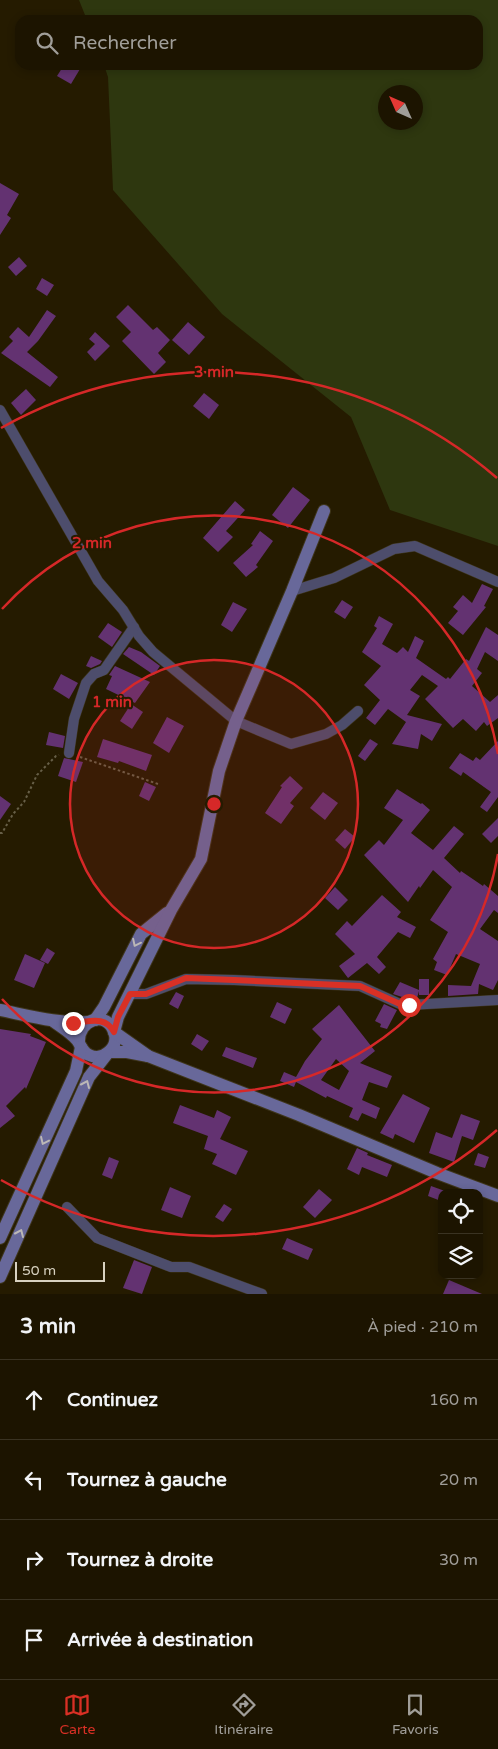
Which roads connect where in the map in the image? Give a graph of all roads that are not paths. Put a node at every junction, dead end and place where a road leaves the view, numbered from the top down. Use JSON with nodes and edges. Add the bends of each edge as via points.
{"nodes":[{"id":1,"x":0,"y":410,"type":"edge"},
{"id":2,"x":324,"y":510,"type":"dead end"},
{"id":3,"x":498,"y":582,"type":"edge"},
{"id":4,"x":292,"y":591,"type":"junction"},
{"id":5,"x":134,"y":627,"type":"junction"},
{"id":6,"x":358,"y":711,"type":"dead end"},
{"id":7,"x":236,"y":721,"type":"junction"},
{"id":8,"x":69,"y":753,"type":"road end"},
{"id":9,"x":171,"y":910,"type":"junction"},
{"id":10,"x":130,"y":994,"type":"junction"},
{"id":11,"x":498,"y":1000,"type":"edge"},
{"id":12,"x":0,"y":1010,"type":"edge"},
{"id":13,"x":53,"y":1021,"type":"junction"},
{"id":14,"x":92,"y":1021,"type":"junction"},
{"id":15,"x":114,"y":1032,"type":"junction"},
{"id":16,"x":80,"y":1044,"type":"junction"},
{"id":17,"x":108,"y":1053,"type":"junction"},
{"id":18,"x":148,"y":1056,"type":"junction"},
{"id":19,"x":498,"y":1196,"type":"edge"},
{"id":20,"x":67,"y":1207,"type":"dead end"},
{"id":21,"x":0,"y":1238,"type":"edge"},
{"id":22,"x":0,"y":1277,"type":"edge"},
{"id":23,"x":257,"y":1293,"type":"edge"}],
"edges":[{"from":1,"to":5,"type":"street","via":[[98,581]]},
{"from":2,"to":4,"type":"street"},
{"from":3,"to":4,"type":"street","via":[[415,546],[394,549],[334,578]]},
{"from":4,"to":7,"type":"street"},
{"from":5,"to":7,"type":"street","via":[[153,652]]},
{"from":5,"to":8,"type":"street","via":[[104,670],[86,682],[74,719]]},
{"from":6,"to":7,"type":"street","via":[[326,734],[291,744]]},
{"from":7,"to":9,"type":"street","via":[[219,771],[202,859]]},
{"from":9,"to":10,"type":"street"},
{"from":9,"to":14,"type":"street","one_way":true,"via":[[141,934],[104,1007]]},
{"from":10,"to":11,"type":"street","via":[[146,994],[186,978],[360,986],[409,1005]]},
{"from":10,"to":15,"type":"street"},
{"from":12,"to":13,"type":"street"},
{"from":13,"to":14,"type":"street"},
{"from":13,"to":16,"type":"street"},
{"from":14,"to":15,"type":"street","via":[[107,1023]]},
{"from":14,"to":16,"type":"street","via":[[80,1030]]},
{"from":15,"to":17,"type":"street","via":[[114,1045]]},
{"from":15,"to":18,"type":"street"},
{"from":16,"to":17,"type":"street","via":[[95,1057]]},
{"from":16,"to":21,"type":"street","one_way":true,"via":[[76,1071]]},
{"from":17,"to":18,"type":"street"},
{"from":22,"to":17,"type":"street","one_way":true,"via":[[89,1077]]},
{"from":18,"to":19,"type":"street"},
{"from":20,"to":23,"type":"street","via":[[97,1238],[171,1267],[190,1266]]}]}
